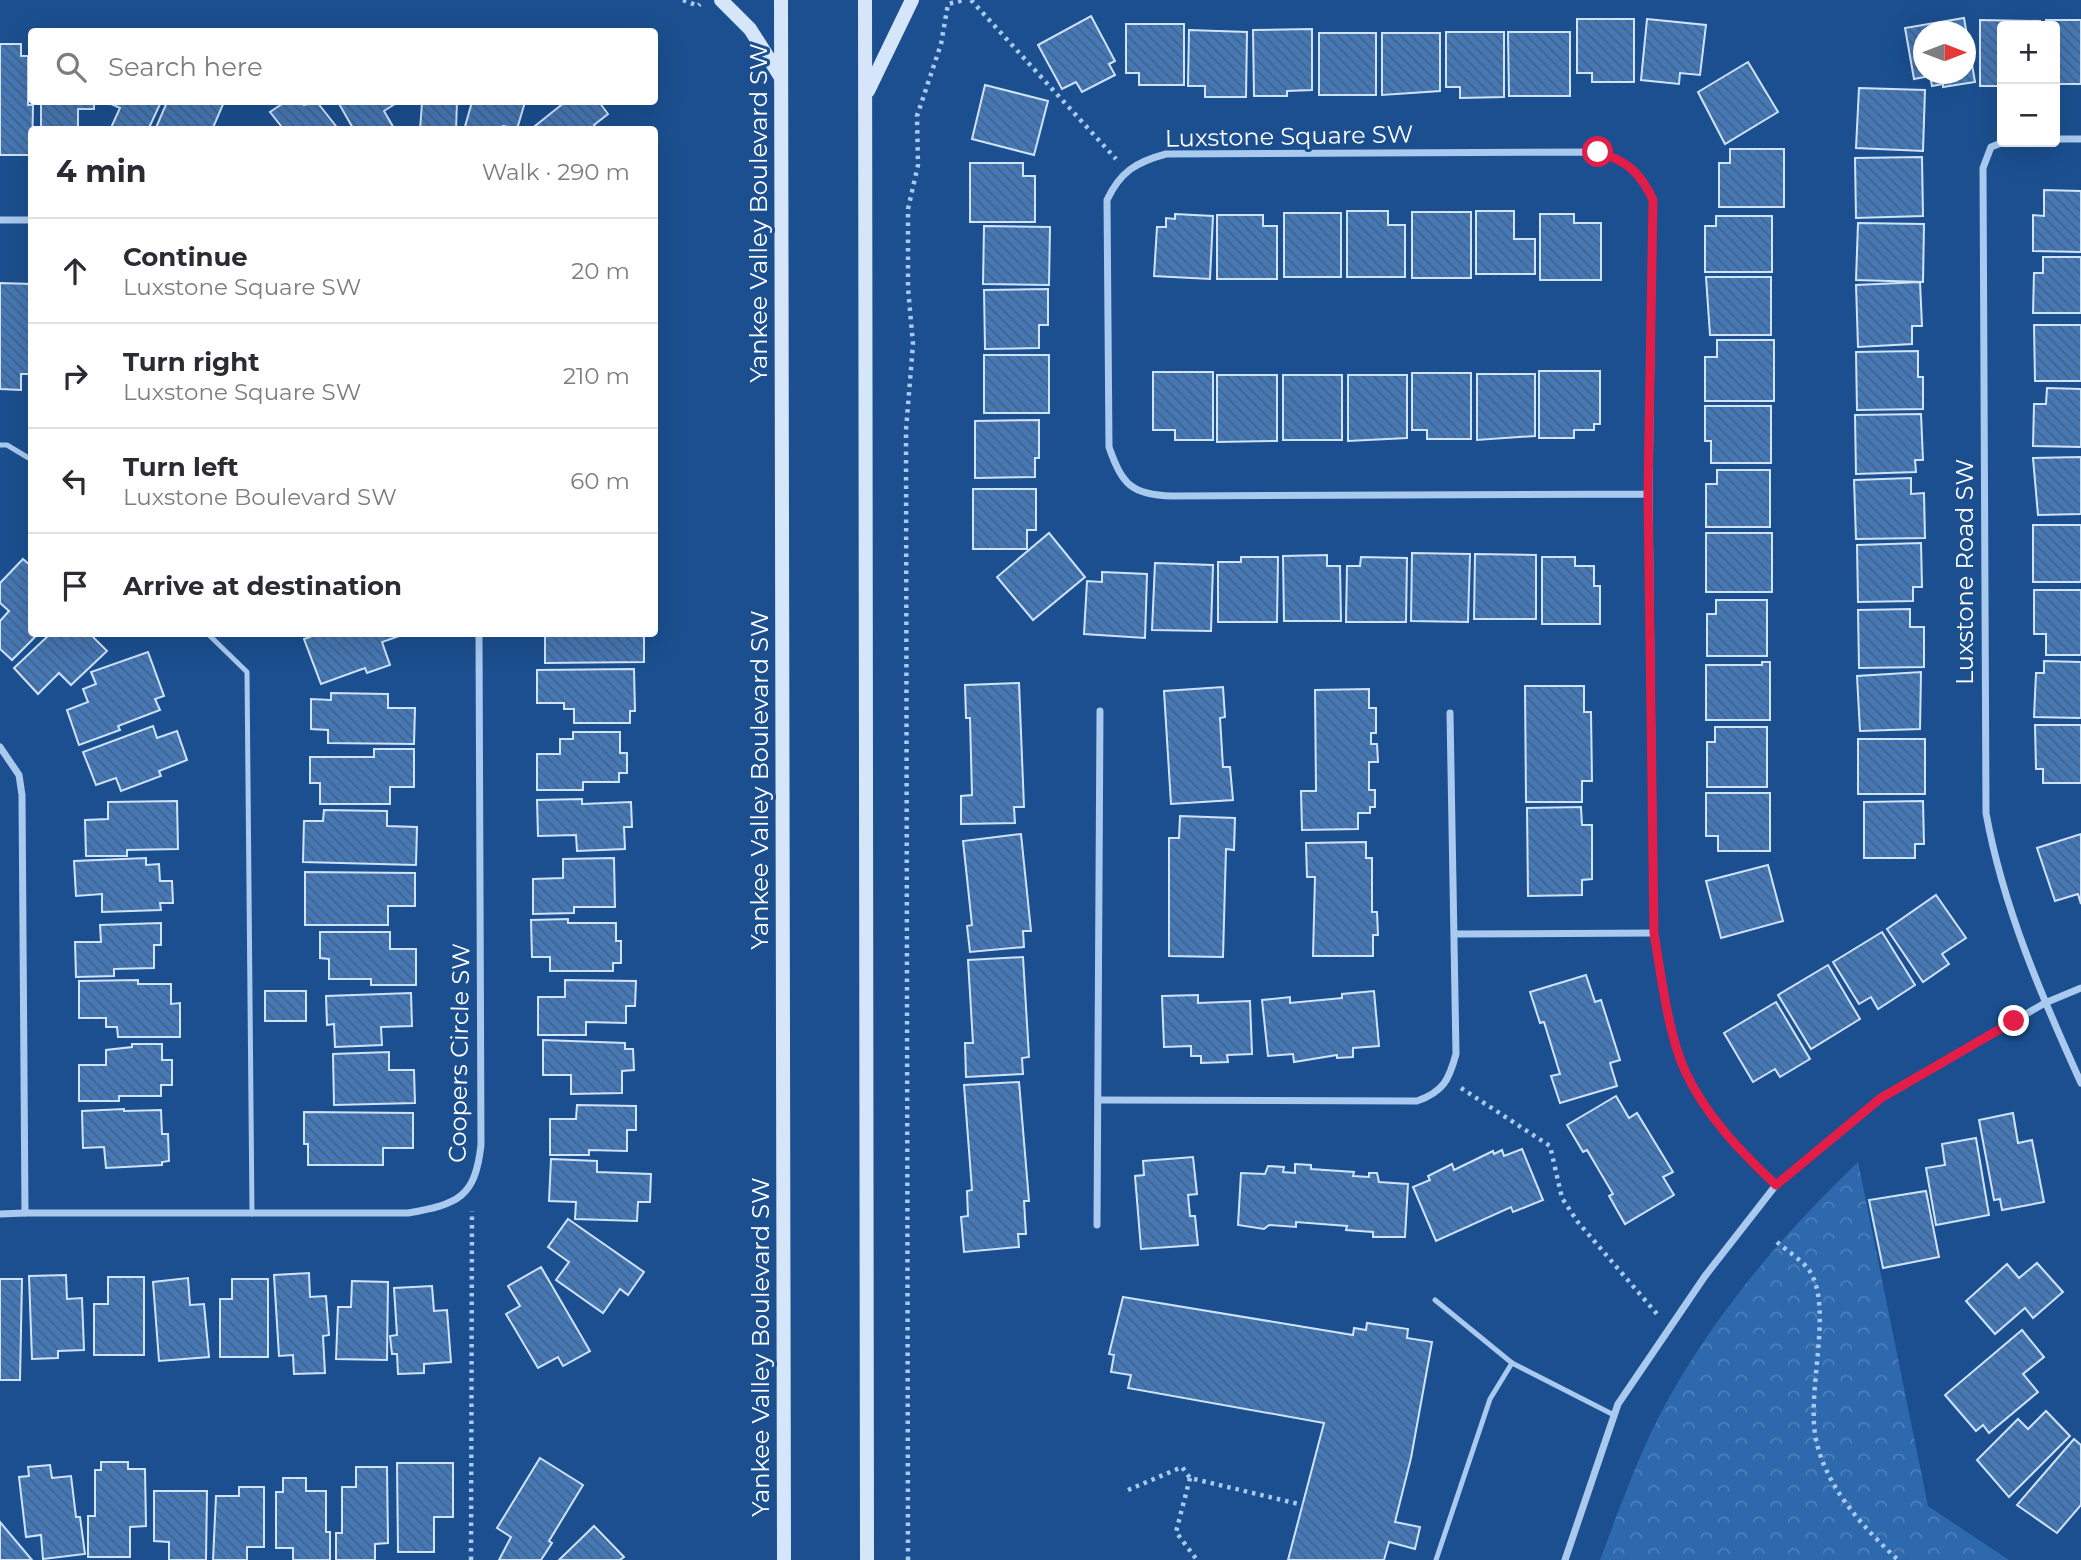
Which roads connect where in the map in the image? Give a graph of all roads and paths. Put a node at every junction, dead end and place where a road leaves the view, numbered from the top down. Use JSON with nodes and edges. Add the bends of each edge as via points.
{"nodes":[{"id":1,"x":682,"y":0,"type":"edge"},
{"id":2,"x":721,"y":0,"type":"edge"},
{"id":3,"x":781,"y":0,"type":"edge"},
{"id":4,"x":865,"y":0,"type":"edge"},
{"id":5,"x":912,"y":0,"type":"edge"},
{"id":6,"x":964,"y":0,"type":"edge"},
{"id":7,"x":971,"y":0,"type":"edge"},
{"id":8,"x":946,"y":2,"type":"edge"},
{"id":9,"x":698,"y":6,"type":"dead end"},
{"id":10,"x":781,"y":78,"type":"junction"},
{"id":11,"x":866,"y":95,"type":"junction"},
{"id":12,"x":2060,"y":139,"type":"edge"},
{"id":13,"x":2081,"y":139,"type":"edge"},
{"id":14,"x":1997,"y":144,"type":"edge"},
{"id":15,"x":1126,"y":170,"type":"junction"},
{"id":16,"x":0,"y":220,"type":"edge"},
{"id":17,"x":28,"y":220,"type":"edge"},
{"id":18,"x":0,"y":445,"type":"edge"},
{"id":19,"x":28,"y":458,"type":"edge"},
{"id":20,"x":1648,"y":494,"type":"junction"},
{"id":21,"x":211,"y":637,"type":"edge"},
{"id":22,"x":479,"y":637,"type":"edge"},
{"id":23,"x":1100,"y":711,"type":"dead end"},
{"id":24,"x":1450,"y":713,"type":"dead end"},
{"id":25,"x":0,"y":747,"type":"edge"},
{"id":26,"x":1654,"y":933,"type":"junction"},
{"id":27,"x":1455,"y":934,"type":"junction"},
{"id":28,"x":2081,"y":988,"type":"edge"},
{"id":29,"x":2045,"y":1003,"type":"junction"},
{"id":30,"x":1449,"y":1080,"type":"junction"},
{"id":31,"x":2081,"y":1083,"type":"edge"},
{"id":32,"x":1098,"y":1100,"type":"junction"},
{"id":33,"x":472,"y":1185,"type":"junction"},
{"id":34,"x":1776,"y":1185,"type":"junction"},
{"id":35,"x":25,"y":1213,"type":"junction"},
{"id":36,"x":0,"y":1214,"type":"edge"},
{"id":37,"x":252,"y":1214,"type":"junction"},
{"id":38,"x":1097,"y":1225,"type":"dead end"},
{"id":39,"x":1777,"y":1242,"type":"dead end"},
{"id":40,"x":1435,"y":1300,"type":"dead end"},
{"id":41,"x":1669,"y":1328,"type":"junction"},
{"id":42,"x":1512,"y":1363,"type":"junction"},
{"id":43,"x":1614,"y":1415,"type":"junction"},
{"id":44,"x":1190,"y":1478,"type":"junction"},
{"id":45,"x":1128,"y":1490,"type":"dead end"},
{"id":46,"x":1303,"y":1505,"type":"dead end"},
{"id":47,"x":471,"y":1560,"type":"edge"},
{"id":48,"x":784,"y":1560,"type":"edge"},
{"id":49,"x":867,"y":1560,"type":"edge"},
{"id":50,"x":908,"y":1560,"type":"edge"},
{"id":51,"x":1197,"y":1560,"type":"edge"},
{"id":52,"x":1436,"y":1560,"type":"edge"},
{"id":53,"x":1565,"y":1560,"type":"edge"},
{"id":54,"x":1898,"y":1560,"type":"edge"}],
"edges":[{"from":1,"to":9,"type":"path"},
{"from":2,"to":10,"type":"main road","via":[[750,29]]},
{"from":3,"to":10,"type":"main road","name":"Yankee Valley Boulevard SW"},
{"from":4,"to":11,"type":"main road"},
{"from":5,"to":11,"type":"main road"},
{"from":6,"to":8,"type":"path"},
{"from":7,"to":15,"type":"path"},
{"from":8,"to":50,"type":"path","via":[[941,44],[917,116],[918,165],[908,209],[913,344],[906,430]]},
{"from":10,"to":48,"type":"main road","name":"Yankee Valley Boulevard SW"},
{"from":11,"to":49,"type":"main road"},
{"from":12,"to":13,"type":"street"},
{"from":14,"to":29,"type":"street","name":"Luxstone Road SW","via":[[1991,146],[1983,168],[1986,814],[1994,858]]},
{"from":15,"to":20,"type":"street","name":"Luxstone Square SW","via":[[1166,154],[1584,152],[1614,156],[1633,167],[1653,200]]},
{"from":15,"to":20,"type":"street","via":[[1107,200],[1109,447],[1118,472],[1131,488],[1171,496]]},
{"from":16,"to":17,"type":"street"},
{"from":18,"to":19,"type":"lane"},
{"from":20,"to":26,"type":"street","name":"Luxstone Square SW"},
{"from":21,"to":37,"type":"lane","via":[[247,673]]},
{"from":22,"to":33,"type":"street","name":"Coopers Circle SW","via":[[481,1145]]},
{"from":23,"to":32,"type":"street"},
{"from":24,"to":27,"type":"street"},
{"from":25,"to":35,"type":"street","via":[[19,775],[22,795]]},
{"from":26,"to":27,"type":"street"},
{"from":26,"to":34,"type":"street","name":"Luxstone Square SW","via":[[1665,999],[1685,1070],[1730,1142]]},
{"from":27,"to":30,"type":"street","via":[[1456,1054]]},
{"from":28,"to":29,"type":"street"},
{"from":29,"to":31,"type":"street"},
{"from":29,"to":34,"type":"street","via":[[1881,1098]]},
{"from":30,"to":32,"type":"street","via":[[1437,1095],[1417,1101]]},
{"from":30,"to":41,"type":"path","via":[[1550,1146],[1562,1198],[1577,1221]]},
{"from":32,"to":38,"type":"street"},
{"from":33,"to":37,"type":"street","name":"Coopers Circle SW","via":[[437,1208],[408,1213]]},
{"from":33,"to":47,"type":"path"},
{"from":34,"to":41,"type":"street"},
{"from":35,"to":36,"type":"street","name":"Coopers Circle SW"},
{"from":35,"to":37,"type":"street","name":"Coopers Circle SW"},
{"from":39,"to":54,"type":"path","via":[[1810,1270],[1821,1305],[1812,1416],[1826,1471],[1863,1528]]},
{"from":40,"to":42,"type":"lane"},
{"from":41,"to":43,"type":"street"},
{"from":42,"to":43,"type":"lane"},
{"from":42,"to":52,"type":"lane","via":[[1490,1399]]},
{"from":43,"to":53,"type":"street"},
{"from":44,"to":45,"type":"path","via":[[1182,1467]]},
{"from":44,"to":46,"type":"path"},
{"from":44,"to":51,"type":"path","via":[[1176,1532]]}]}
